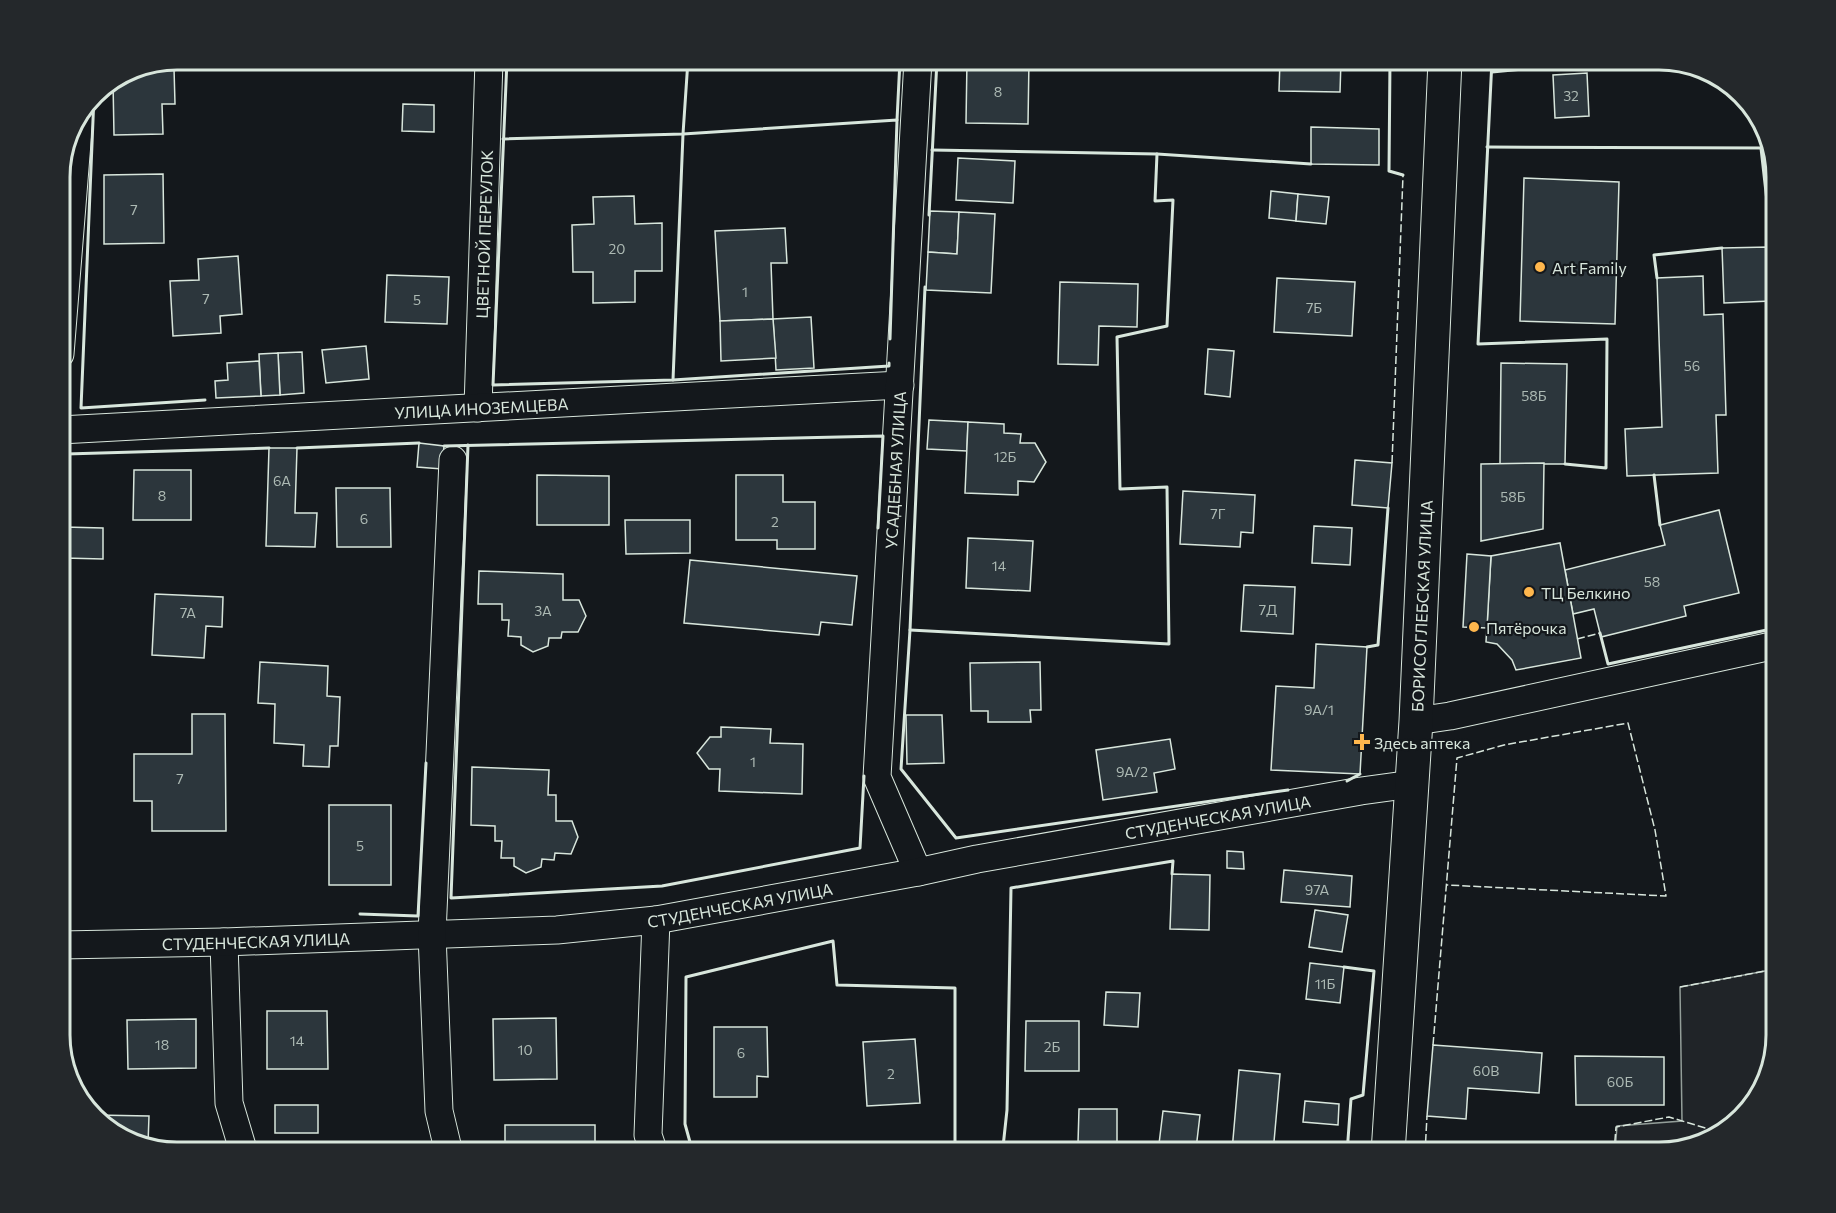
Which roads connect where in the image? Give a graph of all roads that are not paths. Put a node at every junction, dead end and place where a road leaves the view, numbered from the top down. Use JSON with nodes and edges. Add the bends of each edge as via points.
{"nodes":[{"id":1,"x":917,"y":70,"type":"edge"},
{"id":2,"x":1444,"y":70,"type":"edge"},
{"id":3,"x":489,"y":71,"type":"edge"},
{"id":4,"x":77,"y":142,"type":"edge"},
{"id":5,"x":71,"y":217,"type":"edge"},
{"id":6,"x":900,"y":385,"type":"junction"},
{"id":7,"x":478,"y":408,"type":"junction"},
{"id":8,"x":71,"y":429,"type":"edge"},
{"id":9,"x":453,"y":460,"type":"dead end"},
{"id":10,"x":1766,"y":647,"type":"edge"},
{"id":11,"x":1416,"y":721,"type":"junction"},
{"id":12,"x":1412,"y":784,"type":"junction"},
{"id":13,"x":918,"y":872,"type":"junction"},
{"id":14,"x":656,"y":920,"type":"junction"},
{"id":15,"x":432,"y":934,"type":"junction"},
{"id":16,"x":224,"y":942,"type":"junction"},
{"id":17,"x":71,"y":945,"type":"edge"},
{"id":18,"x":241,"y":1142,"type":"edge"},
{"id":19,"x":446,"y":1142,"type":"edge"},
{"id":20,"x":650,"y":1142,"type":"edge"},
{"id":21,"x":1389,"y":1142,"type":"edge"}],
"edges":[{"from":1,"to":6,"type":"street","name":"УСАДЕБНАЯ УЛИЦА"},
{"from":2,"to":11,"type":"street","name":"БОРИСОГЛЕБСКАЯ УЛИЦА"},
{"from":3,"to":7,"type":"street","name":"ЦВЕТНОЙ ПЕРЕУЛОК"},
{"from":4,"to":5,"type":"street"},
{"from":6,"to":7,"type":"street","name":"УЛИЦА ИНОЗЕМЦЕВА"},
{"from":6,"to":13,"type":"street","name":"УСАДЕБНАЯ УЛИЦА","via":[[877,777]]},
{"from":7,"to":8,"type":"street","name":"УЛИЦА ИНОЗЕМЦЕВА"},
{"from":9,"to":15,"type":"street"},
{"from":10,"to":11,"type":"street"},
{"from":11,"to":12,"type":"street","name":"БОРИСОГЛЕБСКАЯ УЛИЦА"},
{"from":12,"to":13,"type":"street","name":"СТУДЕНЧЕСКАЯ УЛИЦА"},
{"from":12,"to":21,"type":"street","name":"БОРИСОГЛЕБСКАЯ УЛИЦА"},
{"from":13,"to":14,"type":"street","name":"СТУДЕНЧЕСКАЯ УЛИЦА"},
{"from":14,"to":15,"type":"street","name":"СТУДЕНЧЕСКАЯ УЛИЦА","via":[[557,930]]},
{"from":14,"to":20,"type":"street"},
{"from":15,"to":16,"type":"street","name":"СТУДЕНЧЕСКАЯ УЛИЦА"},
{"from":15,"to":19,"type":"street","via":[[439,1111]]},
{"from":16,"to":17,"type":"street","name":"СТУДЕНЧЕСКАЯ УЛИЦА"},
{"from":16,"to":18,"type":"street","via":[[229,1103]]}]}
